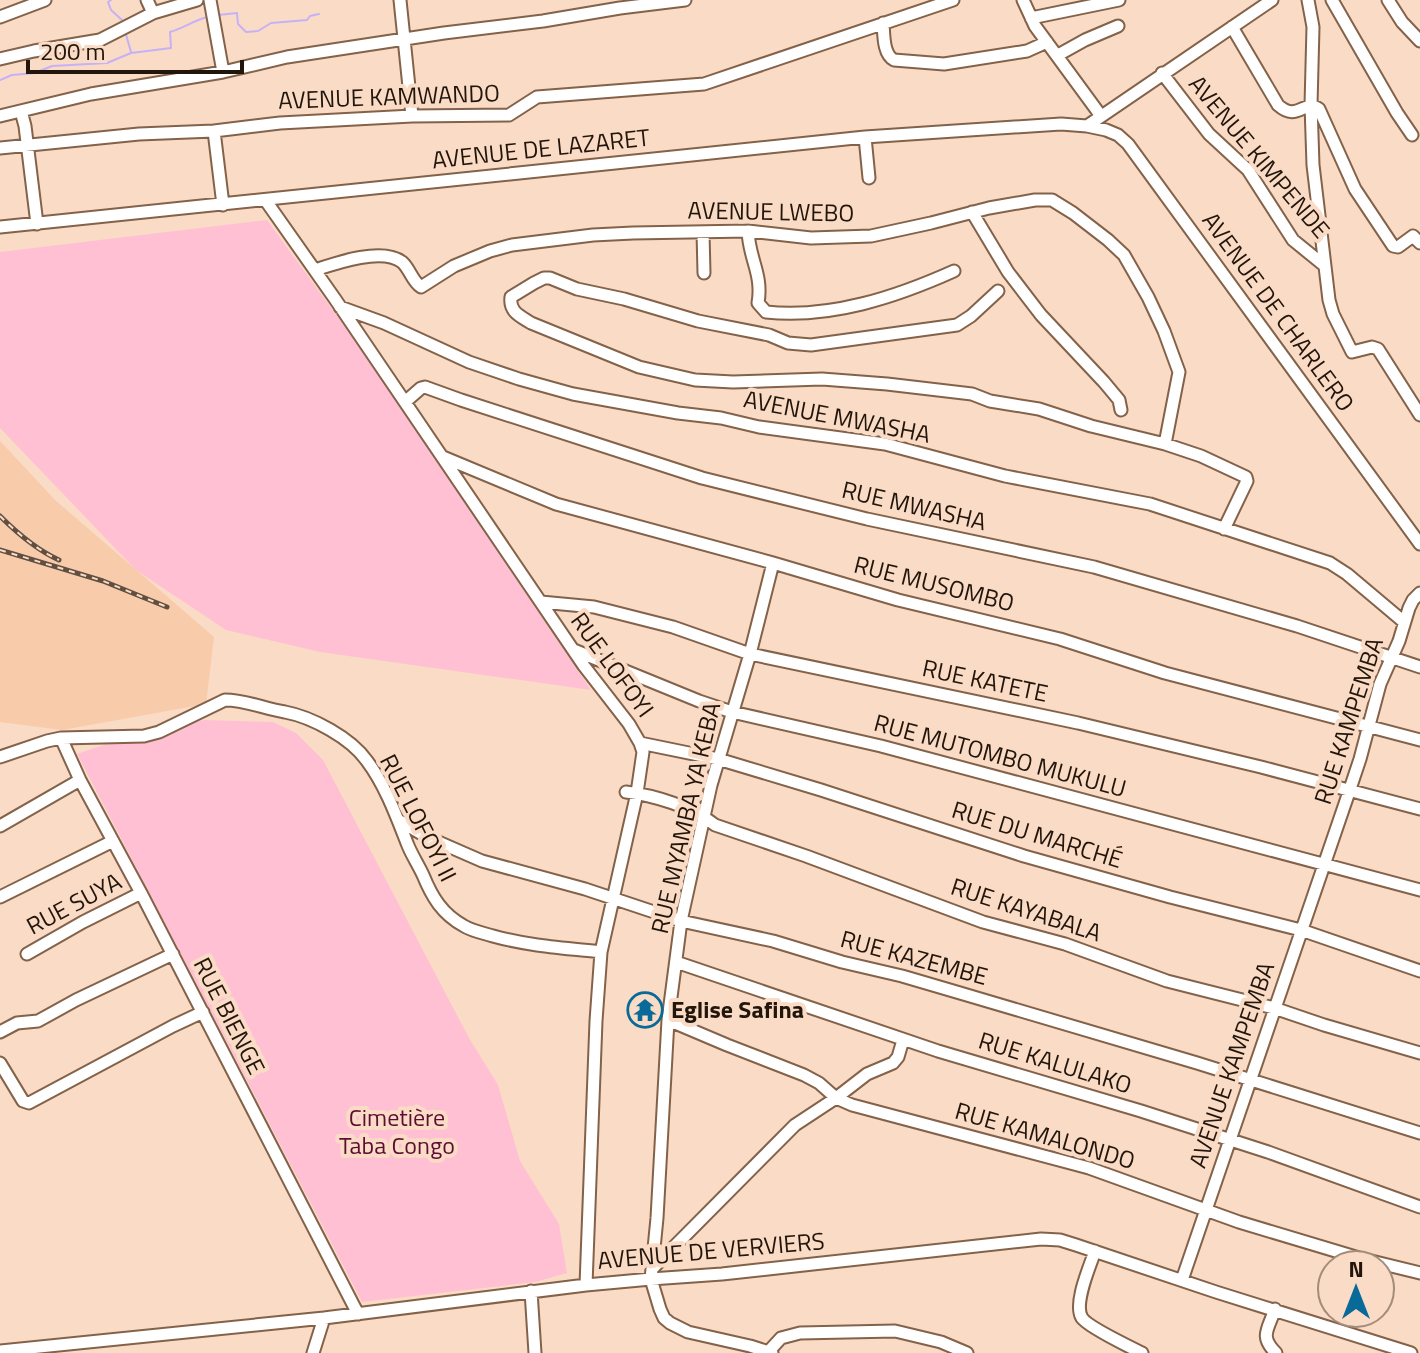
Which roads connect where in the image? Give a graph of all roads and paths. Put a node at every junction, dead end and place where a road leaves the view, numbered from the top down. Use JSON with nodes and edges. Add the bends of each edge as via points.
{"nodes":[{"id":1,"x":45,"y":0,"type":"edge"},
{"id":2,"x":147,"y":0,"type":"edge"},
{"id":3,"x":197,"y":0,"type":"edge"},
{"id":4,"x":210,"y":0,"type":"edge"},
{"id":5,"x":400,"y":0,"type":"edge"},
{"id":6,"x":685,"y":0,"type":"edge"},
{"id":7,"x":953,"y":0,"type":"edge"},
{"id":8,"x":1023,"y":0,"type":"edge"},
{"id":9,"x":1119,"y":0,"type":"edge"},
{"id":10,"x":1272,"y":0,"type":"edge"},
{"id":11,"x":1308,"y":0,"type":"edge"},
{"id":12,"x":1332,"y":0,"type":"edge"},
{"id":13,"x":1388,"y":0,"type":"edge"},
{"id":14,"x":153,"y":13,"type":"junction"},
{"id":15,"x":0,"y":17,"type":"edge"},
{"id":16,"x":1031,"y":18,"type":"junction"},
{"id":17,"x":883,"y":23,"type":"junction"},
{"id":18,"x":1118,"y":26,"type":"dead end"},
{"id":19,"x":1232,"y":27,"type":"junction"},
{"id":20,"x":405,"y":39,"type":"junction"},
{"id":21,"x":1420,"y":41,"type":"edge"},
{"id":22,"x":1047,"y":42,"type":"junction"},
{"id":23,"x":1058,"y":55,"type":"junction"},
{"id":24,"x":0,"y":59,"type":"edge"},
{"id":25,"x":223,"y":72,"type":"junction"},
{"id":26,"x":1162,"y":73,"type":"junction"},
{"id":27,"x":1311,"y":105,"type":"junction"},
{"id":28,"x":21,"y":111,"type":"junction"},
{"id":29,"x":0,"y":116,"type":"edge"},
{"id":30,"x":412,"y":116,"type":"junction"},
{"id":31,"x":1101,"y":116,"type":"junction"},
{"id":32,"x":1087,"y":126,"type":"junction"},
{"id":33,"x":214,"y":131,"type":"junction"},
{"id":34,"x":1412,"y":135,"type":"dead end"},
{"id":35,"x":865,"y":137,"type":"junction"},
{"id":36,"x":26,"y":145,"type":"junction"},
{"id":37,"x":0,"y":148,"type":"edge"},
{"id":38,"x":869,"y":178,"type":"dead end"},
{"id":39,"x":266,"y":201,"type":"junction"},
{"id":40,"x":223,"y":205,"type":"junction"},
{"id":41,"x":972,"y":212,"type":"junction"},
{"id":42,"x":37,"y":224,"type":"junction"},
{"id":43,"x":0,"y":227,"type":"edge"},
{"id":44,"x":748,"y":231,"type":"junction"},
{"id":45,"x":703,"y":232,"type":"junction"},
{"id":46,"x":1420,"y":243,"type":"edge"},
{"id":47,"x":1325,"y":266,"type":"junction"},
{"id":48,"x":315,"y":270,"type":"junction"},
{"id":49,"x":954,"y":271,"type":"dead end"},
{"id":50,"x":704,"y":273,"type":"dead end"},
{"id":51,"x":998,"y":291,"type":"dead end"},
{"id":52,"x":340,"y":307,"type":"junction"},
{"id":53,"x":405,"y":402,"type":"junction"},
{"id":54,"x":1121,"y":410,"type":"dead end"},
{"id":55,"x":1420,"y":415,"type":"edge"},
{"id":56,"x":1165,"y":444,"type":"junction"},
{"id":57,"x":443,"y":457,"type":"junction"},
{"id":58,"x":1224,"y":529,"type":"junction"},
{"id":59,"x":1420,"y":544,"type":"edge"},
{"id":60,"x":773,"y":563,"type":"junction"},
{"id":61,"x":1420,"y":593,"type":"edge"},
{"id":62,"x":541,"y":602,"type":"junction"},
{"id":63,"x":1404,"y":622,"type":"junction"},
{"id":64,"x":573,"y":650,"type":"junction"},
{"id":65,"x":750,"y":654,"type":"junction"},
{"id":66,"x":1391,"y":657,"type":"junction"},
{"id":67,"x":1420,"y":667,"type":"edge"},
{"id":68,"x":732,"y":712,"type":"junction"},
{"id":69,"x":1369,"y":728,"type":"junction"},
{"id":70,"x":61,"y":738,"type":"junction"},
{"id":71,"x":1420,"y":740,"type":"edge"},
{"id":72,"x":640,"y":743,"type":"junction"},
{"id":73,"x":0,"y":757,"type":"edge"},
{"id":74,"x":718,"y":759,"type":"junction"},
{"id":75,"x":80,"y":780,"type":"junction"},
{"id":76,"x":1350,"y":789,"type":"junction"},
{"id":77,"x":632,"y":792,"type":"junction"},
{"id":78,"x":1420,"y":809,"type":"edge"},
{"id":79,"x":704,"y":816,"type":"junction"},
{"id":80,"x":400,"y":821,"type":"junction"},
{"id":81,"x":0,"y":826,"type":"edge"},
{"id":82,"x":113,"y":841,"type":"junction"},
{"id":83,"x":1324,"y":865,"type":"junction"},
{"id":84,"x":1420,"y":890,"type":"edge"},
{"id":85,"x":141,"y":893,"type":"junction"},
{"id":86,"x":0,"y":897,"type":"edge"},
{"id":87,"x":613,"y":898,"type":"junction"},
{"id":88,"x":681,"y":921,"type":"junction"},
{"id":89,"x":1301,"y":930,"type":"junction"},
{"id":90,"x":601,"y":952,"type":"junction"},
{"id":91,"x":27,"y":954,"type":"dead end"},
{"id":92,"x":173,"y":954,"type":"junction"},
{"id":93,"x":676,"y":962,"type":"junction"},
{"id":94,"x":1420,"y":971,"type":"edge"},
{"id":95,"x":1274,"y":1008,"type":"junction"},
{"id":96,"x":203,"y":1012,"type":"junction"},
{"id":97,"x":668,"y":1020,"type":"junction"},
{"id":98,"x":0,"y":1032,"type":"edge"},
{"id":99,"x":903,"y":1040,"type":"junction"},
{"id":100,"x":1420,"y":1053,"type":"edge"},
{"id":101,"x":0,"y":1063,"type":"edge"},
{"id":102,"x":1251,"y":1080,"type":"junction"},
{"id":103,"x":836,"y":1098,"type":"junction"},
{"id":104,"x":1420,"y":1133,"type":"edge"},
{"id":105,"x":1230,"y":1140,"type":"junction"},
{"id":106,"x":1420,"y":1207,"type":"edge"},
{"id":107,"x":1206,"y":1209,"type":"junction"},
{"id":108,"x":1095,"y":1251,"type":"junction"},
{"id":109,"x":1420,"y":1273,"type":"edge"},
{"id":110,"x":651,"y":1274,"type":"junction"},
{"id":111,"x":1182,"y":1280,"type":"junction"},
{"id":112,"x":586,"y":1285,"type":"junction"},
{"id":113,"x":531,"y":1291,"type":"junction"},
{"id":114,"x":1275,"y":1309,"type":"junction"},
{"id":115,"x":358,"y":1314,"type":"junction"},
{"id":116,"x":324,"y":1318,"type":"junction"},
{"id":117,"x":0,"y":1351,"type":"edge"},
{"id":118,"x":770,"y":1352,"type":"edge"},
{"id":119,"x":313,"y":1353,"type":"edge"},
{"id":120,"x":535,"y":1353,"type":"edge"},
{"id":121,"x":967,"y":1353,"type":"edge"},
{"id":122,"x":1142,"y":1353,"type":"edge"},
{"id":123,"x":1276,"y":1353,"type":"edge"},
{"id":124,"x":1411,"y":1353,"type":"edge"}],
"edges":[{"from":1,"to":15,"type":"street"},
{"from":2,"to":14,"type":"street"},
{"from":3,"to":14,"type":"street"},
{"from":4,"to":25,"type":"street"},
{"from":5,"to":20,"type":"street"},
{"from":6,"to":20,"type":"street"},
{"from":7,"to":17,"type":"street","name":"AVENUE KAMWANDO"},
{"from":8,"to":16,"type":"street"},
{"from":9,"to":16,"type":"street"},
{"from":10,"to":19,"type":"street"},
{"from":11,"to":27,"type":"street","via":[[1313,19]]},
{"from":12,"to":34,"type":"street"},
{"from":13,"to":21,"type":"street"},
{"from":14,"to":24,"type":"street","via":[[100,40]]},
{"from":16,"to":22,"type":"street"},
{"from":17,"to":22,"type":"street","via":[[887,54],[894,60],[944,64],[1027,51]]},
{"from":17,"to":30,"type":"street","name":"AVENUE KAMWANDO","via":[[704,84],[537,97],[504,116]]},
{"from":18,"to":23,"type":"street"},
{"from":19,"to":26,"type":"street"},
{"from":19,"to":27,"type":"street","via":[[1284,111]]},
{"from":20,"to":25,"type":"street"},
{"from":20,"to":30,"type":"street"},
{"from":22,"to":23,"type":"street"},
{"from":23,"to":31,"type":"street"},
{"from":25,"to":28,"type":"street"},
{"from":26,"to":31,"type":"street"},
{"from":26,"to":47,"type":"street","name":"AVENUE KIMPENDE","via":[[1209,134],[1248,170],[1293,240]]},
{"from":27,"to":46,"type":"street","via":[[1319,109],[1355,189],[1388,240],[1395,247],[1410,237]]},
{"from":27,"to":47,"type":"street"},
{"from":28,"to":29,"type":"street"},
{"from":28,"to":36,"type":"street"},
{"from":30,"to":33,"type":"street","name":"AVENUE KAMWANDO"},
{"from":31,"to":32,"type":"street"},
{"from":32,"to":35,"type":"street","name":"AVENUE DE LAZARET"},
{"from":32,"to":59,"type":"street","name":"AVENUE DE CHARLERO","via":[[1113,132],[1128,144]]},
{"from":33,"to":36,"type":"street","name":"AVENUE KAMWANDO"},
{"from":33,"to":40,"type":"street"},
{"from":35,"to":38,"type":"street"},
{"from":35,"to":39,"type":"street","name":"AVENUE DE LAZARET"},
{"from":36,"to":37,"type":"street","name":"AVENUE KAMWANDO"},
{"from":36,"to":42,"type":"street"},
{"from":39,"to":40,"type":"street","name":"AVENUE DE LAZARET"},
{"from":39,"to":48,"type":"street","name":"RUE LOFOYI"},
{"from":40,"to":42,"type":"street","name":"AVENUE DE LAZARET"},
{"from":41,"to":44,"type":"street","name":"AVENUE LWEBO","via":[[871,236],[811,238]]},
{"from":41,"to":54,"type":"street","via":[[1008,272],[1119,400]]},
{"from":41,"to":56,"type":"street","name":"AVENUE LWEBO","via":[[1052,200],[1124,255],[1178,367]]},
{"from":42,"to":43,"type":"street","name":"AVENUE DE LAZARET"},
{"from":44,"to":45,"type":"street","name":"AVENUE LWEBO"},
{"from":44,"to":49,"type":"street","via":[[760,281],[758,303],[766,312],[827,311]]},
{"from":45,"to":48,"type":"street","name":"AVENUE LWEBO","via":[[613,234],[512,245],[454,266],[421,287],[394,257],[359,258]]},
{"from":45,"to":50,"type":"street"},
{"from":47,"to":55,"type":"street","via":[[1333,314],[1350,349],[1353,353],[1377,348]]},
{"from":48,"to":52,"type":"street","name":"RUE LOFOYI"},
{"from":51,"to":56,"type":"street","via":[[957,325],[811,345],[698,321],[556,279],[544,278],[511,297],[512,310],[531,323],[639,367],[680,377],[733,382],[822,379],[965,392]]},
{"from":52,"to":53,"type":"street","name":"RUE LOFOYI"},
{"from":52,"to":58,"type":"street","name":"AVENUE MWASHA","via":[[469,362],[573,394],[885,444],[1005,476],[1150,504]]},
{"from":53,"to":57,"type":"street","name":"RUE LOFOYI"},
{"from":53,"to":66,"type":"street","name":"RUE MWASHA","via":[[425,387],[702,478],[1094,567]]},
{"from":56,"to":58,"type":"street","via":[[1246,477]]},
{"from":57,"to":60,"type":"street","name":"RUE MUSOMBO","via":[[556,504]]},
{"from":57,"to":62,"type":"street","name":"RUE LOFOYI"},
{"from":58,"to":63,"type":"street","name":"AVENUE MWASHA","via":[[1330,563]]},
{"from":60,"to":65,"type":"street","name":"RUE MYAMBA YA KEBA"},
{"from":60,"to":69,"type":"street","name":"RUE MUSOMBO"},
{"from":61,"to":63,"type":"street","name":"RUE KAMPEMBA"},
{"from":62,"to":64,"type":"street","name":"RUE LOFOYI"},
{"from":62,"to":65,"type":"street","name":"RUE KATETE","via":[[594,607]]},
{"from":63,"to":66,"type":"street","name":"RUE KAMPEMBA"},
{"from":64,"to":68,"type":"street","name":"RUE MUTOMBO MUKULU"},
{"from":64,"to":72,"type":"street","name":"RUE LOFOYI"},
{"from":65,"to":68,"type":"street","name":"RUE MYAMBA YA KEBA"},
{"from":65,"to":76,"type":"street","name":"RUE KATETE","via":[[1078,723]]},
{"from":66,"to":67,"type":"street","name":"RUE MWASHA"},
{"from":66,"to":69,"type":"street","name":"RUE KAMPEMBA"},
{"from":68,"to":74,"type":"street","name":"RUE MYAMBA YA KEBA"},
{"from":68,"to":83,"type":"street","name":"RUE MUTOMBO MUKULU","via":[[881,746]]},
{"from":69,"to":71,"type":"street","name":"RUE MUSOMBO"},
{"from":69,"to":76,"type":"street","name":"RUE KAMPEMBA"},
{"from":70,"to":73,"type":"street","name":"RUE LOFOYI II"},
{"from":70,"to":75,"type":"street","name":"RUE BIENGE"},
{"from":70,"to":80,"type":"street","name":"RUE LOFOYI II","via":[[144,736],[225,700],[296,713],[337,734],[365,758]]},
{"from":72,"to":74,"type":"street","name":"RUE DU MARCHÉ"},
{"from":72,"to":77,"type":"street","name":"RUE LOFOYI","via":[[643,759]]},
{"from":74,"to":79,"type":"street","name":"RUE MYAMBA YA KEBA"},
{"from":74,"to":89,"type":"street","name":"RUE DU MARCHÉ","via":[[1024,856]]},
{"from":75,"to":81,"type":"street"},
{"from":75,"to":82,"type":"street","name":"RUE BIENGE"},
{"from":76,"to":78,"type":"street","name":"RUE KATETE"},
{"from":76,"to":83,"type":"street","name":"RUE KAMPEMBA"},
{"from":77,"to":79,"type":"street","name":"RUE KAYABALA"},
{"from":77,"to":87,"type":"street","name":"RUE LOFOYI"},
{"from":79,"to":88,"type":"street","name":"RUE MYAMBA YA KEBA"},
{"from":79,"to":95,"type":"street","name":"RUE KAYABALA","via":[[715,825],[983,922],[1065,944],[1167,981]]},
{"from":80,"to":87,"type":"street","name":"RUE KAZEMBE","via":[[482,861]]},
{"from":80,"to":90,"type":"street","name":"RUE LOFOYI II","via":[[428,890],[459,924],[522,944]]},
{"from":82,"to":85,"type":"street","name":"RUE BIENGE"},
{"from":82,"to":86,"type":"street"},
{"from":83,"to":84,"type":"street","name":"RUE MUTOMBO MUKULU"},
{"from":83,"to":89,"type":"street","name":"AVENUE KAMPEMBA"},
{"from":85,"to":91,"type":"street","name":"RUE SUYA"},
{"from":85,"to":92,"type":"street","name":"RUE BIENGE"},
{"from":87,"to":88,"type":"street","name":"RUE KAZEMBE"},
{"from":87,"to":90,"type":"street","name":"RUE LOFOYI"},
{"from":88,"to":93,"type":"street","name":"RUE MYAMBA YA KEBA"},
{"from":88,"to":102,"type":"street","name":"RUE KAZEMBE","via":[[902,976]]},
{"from":89,"to":94,"type":"street","name":"RUE DU MARCHÉ"},
{"from":89,"to":95,"type":"street","name":"AVENUE KAMPEMBA"},
{"from":90,"to":112,"type":"street","name":"RUE LOFOYI"},
{"from":92,"to":96,"type":"street","name":"RUE BIENGE"},
{"from":92,"to":98,"type":"street","via":[[38,1021]]},
{"from":93,"to":97,"type":"street","name":"RUE MYAMBA YA KEBA"},
{"from":93,"to":99,"type":"street","name":"RUE KALULAKO"},
{"from":95,"to":100,"type":"street","name":"RUE KAYABALA"},
{"from":95,"to":102,"type":"street","name":"AVENUE KAMPEMBA"},
{"from":96,"to":101,"type":"street","via":[[29,1103]]},
{"from":96,"to":115,"type":"street","name":"RUE BIENGE"},
{"from":97,"to":103,"type":"street","name":"RUE KAMALONDO","via":[[804,1075]]},
{"from":97,"to":110,"type":"street","name":"RUE MYAMBA YA KEBA"},
{"from":99,"to":103,"type":"street","via":[[893,1063],[867,1074]]},
{"from":99,"to":105,"type":"street","name":"RUE KALULAKO"},
{"from":102,"to":104,"type":"street","name":"RUE KAZEMBE"},
{"from":102,"to":105,"type":"street","name":"AVENUE KAMPEMBA"},
{"from":103,"to":107,"type":"street","name":"RUE KAMALONDO","via":[[1089,1168]]},
{"from":103,"to":110,"type":"street","via":[[785,1134]]},
{"from":105,"to":106,"type":"street","name":"RUE KALULAKO"},
{"from":105,"to":107,"type":"street","name":"AVENUE KAMPEMBA"},
{"from":107,"to":109,"type":"street","name":"RUE KAMALONDO"},
{"from":107,"to":111,"type":"street","name":"AVENUE KAMPEMBA"},
{"from":108,"to":110,"type":"street","name":"AVENUE DE VERVIERS","via":[[1041,1239],[722,1274]]},
{"from":108,"to":111,"type":"street","name":"AVENUE DE VERVIERS"},
{"from":108,"to":122,"type":"street","via":[[1080,1314]]},
{"from":110,"to":112,"type":"street","name":"AVENUE DE VERVIERS"},
{"from":110,"to":118,"type":"street","via":[[660,1309],[670,1323]]},
{"from":111,"to":114,"type":"street","name":"AVENUE DE VERVIERS"},
{"from":112,"to":113,"type":"street","name":"AVENUE DE VERVIERS"},
{"from":113,"to":115,"type":"street","name":"AVENUE DE VERVIERS"},
{"from":113,"to":120,"type":"street"},
{"from":114,"to":123,"type":"street","via":[[1265,1337]]},
{"from":114,"to":124,"type":"street","name":"AVENUE DE VERVIERS"},
{"from":115,"to":116,"type":"street","name":"AVENUE DE VERVIERS"},
{"from":116,"to":117,"type":"street","name":"AVENUE DE VERVIERS"},
{"from":116,"to":119,"type":"street"},
{"from":118,"to":121,"type":"street","via":[[781,1338],[800,1333],[895,1331]]}]}
